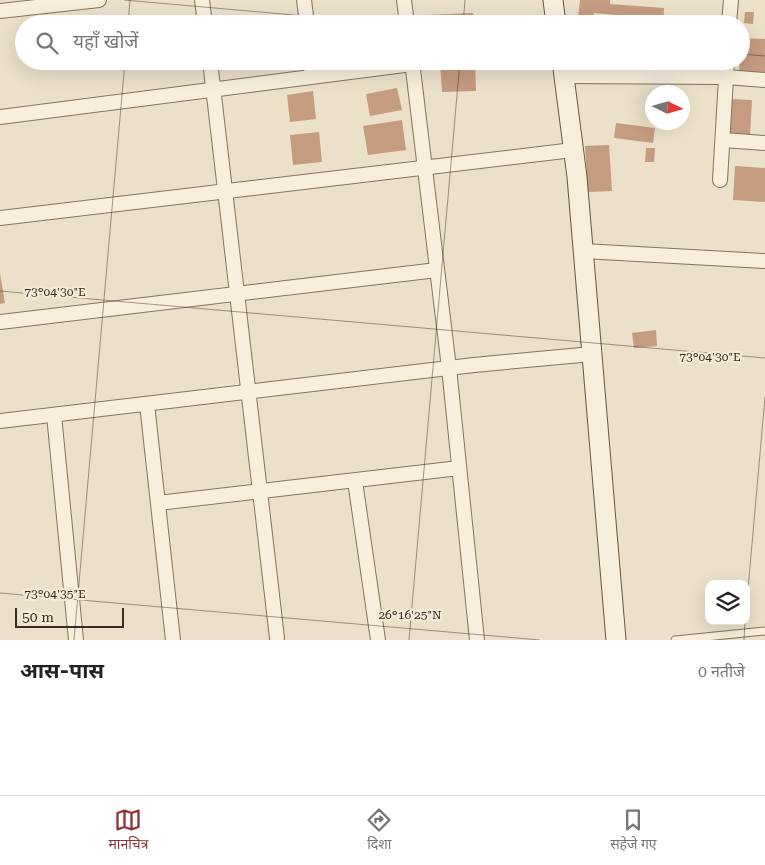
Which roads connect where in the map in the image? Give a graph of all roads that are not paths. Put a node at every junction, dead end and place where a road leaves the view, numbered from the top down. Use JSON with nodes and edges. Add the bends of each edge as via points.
{"nodes":[{"id":1,"x":99,"y":0,"type":"edge"},
{"id":2,"x":202,"y":0,"type":"edge"},
{"id":3,"x":304,"y":0,"type":"edge"},
{"id":4,"x":404,"y":0,"type":"edge"},
{"id":5,"x":553,"y":0,"type":"edge"},
{"id":6,"x":731,"y":0,"type":"edge"},
{"id":7,"x":6,"y":7,"type":"edge"},
{"id":8,"x":204,"y":15,"type":"edge"},
{"id":9,"x":306,"y":15,"type":"edge"},
{"id":10,"x":406,"y":15,"type":"edge"},
{"id":11,"x":555,"y":15,"type":"edge"},
{"id":12,"x":730,"y":15,"type":"edge"},
{"id":13,"x":211,"y":70,"type":"edge"},
{"id":14,"x":312,"y":70,"type":"edge"},
{"id":15,"x":358,"y":70,"type":"edge"},
{"id":16,"x":413,"y":70,"type":"edge"},
{"id":17,"x":563,"y":70,"type":"edge"},
{"id":18,"x":583,"y":70,"type":"edge"},
{"id":19,"x":726,"y":70,"type":"edge"},
{"id":20,"x":312,"y":76,"type":"junction"},
{"id":21,"x":726,"y":77,"type":"junction"},
{"id":22,"x":765,"y":80,"type":"edge"},
{"id":23,"x":213,"y":89,"type":"junction"},
{"id":24,"x":0,"y":116,"type":"edge"},
{"id":25,"x":723,"y":140,"type":"junction"},
{"id":26,"x":765,"y":143,"type":"edge"},
{"id":27,"x":573,"y":150,"type":"junction"},
{"id":28,"x":424,"y":168,"type":"junction"},
{"id":29,"x":720,"y":180,"type":"dead end"},
{"id":30,"x":224,"y":192,"type":"junction"},
{"id":31,"x":0,"y":218,"type":"edge"},
{"id":32,"x":583,"y":251,"type":"junction"},
{"id":33,"x":765,"y":261,"type":"edge"},
{"id":34,"x":436,"y":270,"type":"junction"},
{"id":35,"x":236,"y":294,"type":"junction"},
{"id":36,"x":0,"y":322,"type":"edge"},
{"id":37,"x":592,"y":354,"type":"junction"},
{"id":38,"x":449,"y":368,"type":"junction"},
{"id":39,"x":247,"y":392,"type":"junction"},
{"id":40,"x":147,"y":404,"type":"junction"},
{"id":41,"x":54,"y":414,"type":"junction"},
{"id":42,"x":0,"y":421,"type":"edge"},
{"id":43,"x":459,"y":468,"type":"junction"},
{"id":44,"x":355,"y":481,"type":"junction"},
{"id":45,"x":259,"y":493,"type":"junction"},
{"id":46,"x":158,"y":503,"type":"junction"},
{"id":47,"x":765,"y":632,"type":"edge"},
{"id":48,"x":277,"y":638,"type":"dead end"},
{"id":49,"x":76,"y":640,"type":"edge"},
{"id":50,"x":173,"y":640,"type":"edge"},
{"id":51,"x":378,"y":640,"type":"edge"},
{"id":52,"x":477,"y":640,"type":"edge"},
{"id":53,"x":616,"y":640,"type":"edge"},
{"id":54,"x":675,"y":640,"type":"edge"}],
"edges":[{"from":1,"to":7,"type":"street"},
{"from":2,"to":8,"type":"street"},
{"from":3,"to":9,"type":"street"},
{"from":4,"to":10,"type":"street"},
{"from":5,"to":11,"type":"main road"},
{"from":6,"to":12,"type":"street"},
{"from":13,"to":23,"type":"street"},
{"from":14,"to":20,"type":"street"},
{"from":15,"to":20,"type":"street"},
{"from":16,"to":28,"type":"street"},
{"from":17,"to":27,"type":"main road"},
{"from":18,"to":21,"type":"street"},
{"from":19,"to":21,"type":"street"},
{"from":20,"to":23,"type":"street"},
{"from":21,"to":22,"type":"street"},
{"from":21,"to":25,"type":"street"},
{"from":23,"to":24,"type":"street"},
{"from":23,"to":30,"type":"street"},
{"from":25,"to":26,"type":"street"},
{"from":25,"to":29,"type":"street"},
{"from":27,"to":28,"type":"street"},
{"from":27,"to":32,"type":"main road"},
{"from":28,"to":30,"type":"street"},
{"from":28,"to":34,"type":"street"},
{"from":30,"to":31,"type":"street"},
{"from":30,"to":35,"type":"street"},
{"from":32,"to":33,"type":"street"},
{"from":32,"to":37,"type":"main road"},
{"from":34,"to":35,"type":"street"},
{"from":34,"to":38,"type":"street"},
{"from":35,"to":36,"type":"street"},
{"from":35,"to":39,"type":"street"},
{"from":37,"to":38,"type":"street"},
{"from":37,"to":53,"type":"main road"},
{"from":38,"to":39,"type":"street"},
{"from":38,"to":43,"type":"street"},
{"from":39,"to":40,"type":"street"},
{"from":39,"to":45,"type":"street"},
{"from":40,"to":41,"type":"street"},
{"from":40,"to":46,"type":"street"},
{"from":41,"to":42,"type":"street"},
{"from":41,"to":49,"type":"street"},
{"from":43,"to":44,"type":"street"},
{"from":43,"to":52,"type":"street"},
{"from":44,"to":45,"type":"street"},
{"from":44,"to":51,"type":"street"},
{"from":45,"to":46,"type":"street"},
{"from":45,"to":48,"type":"street"},
{"from":46,"to":50,"type":"street"},
{"from":47,"to":54,"type":"lane"}]}
